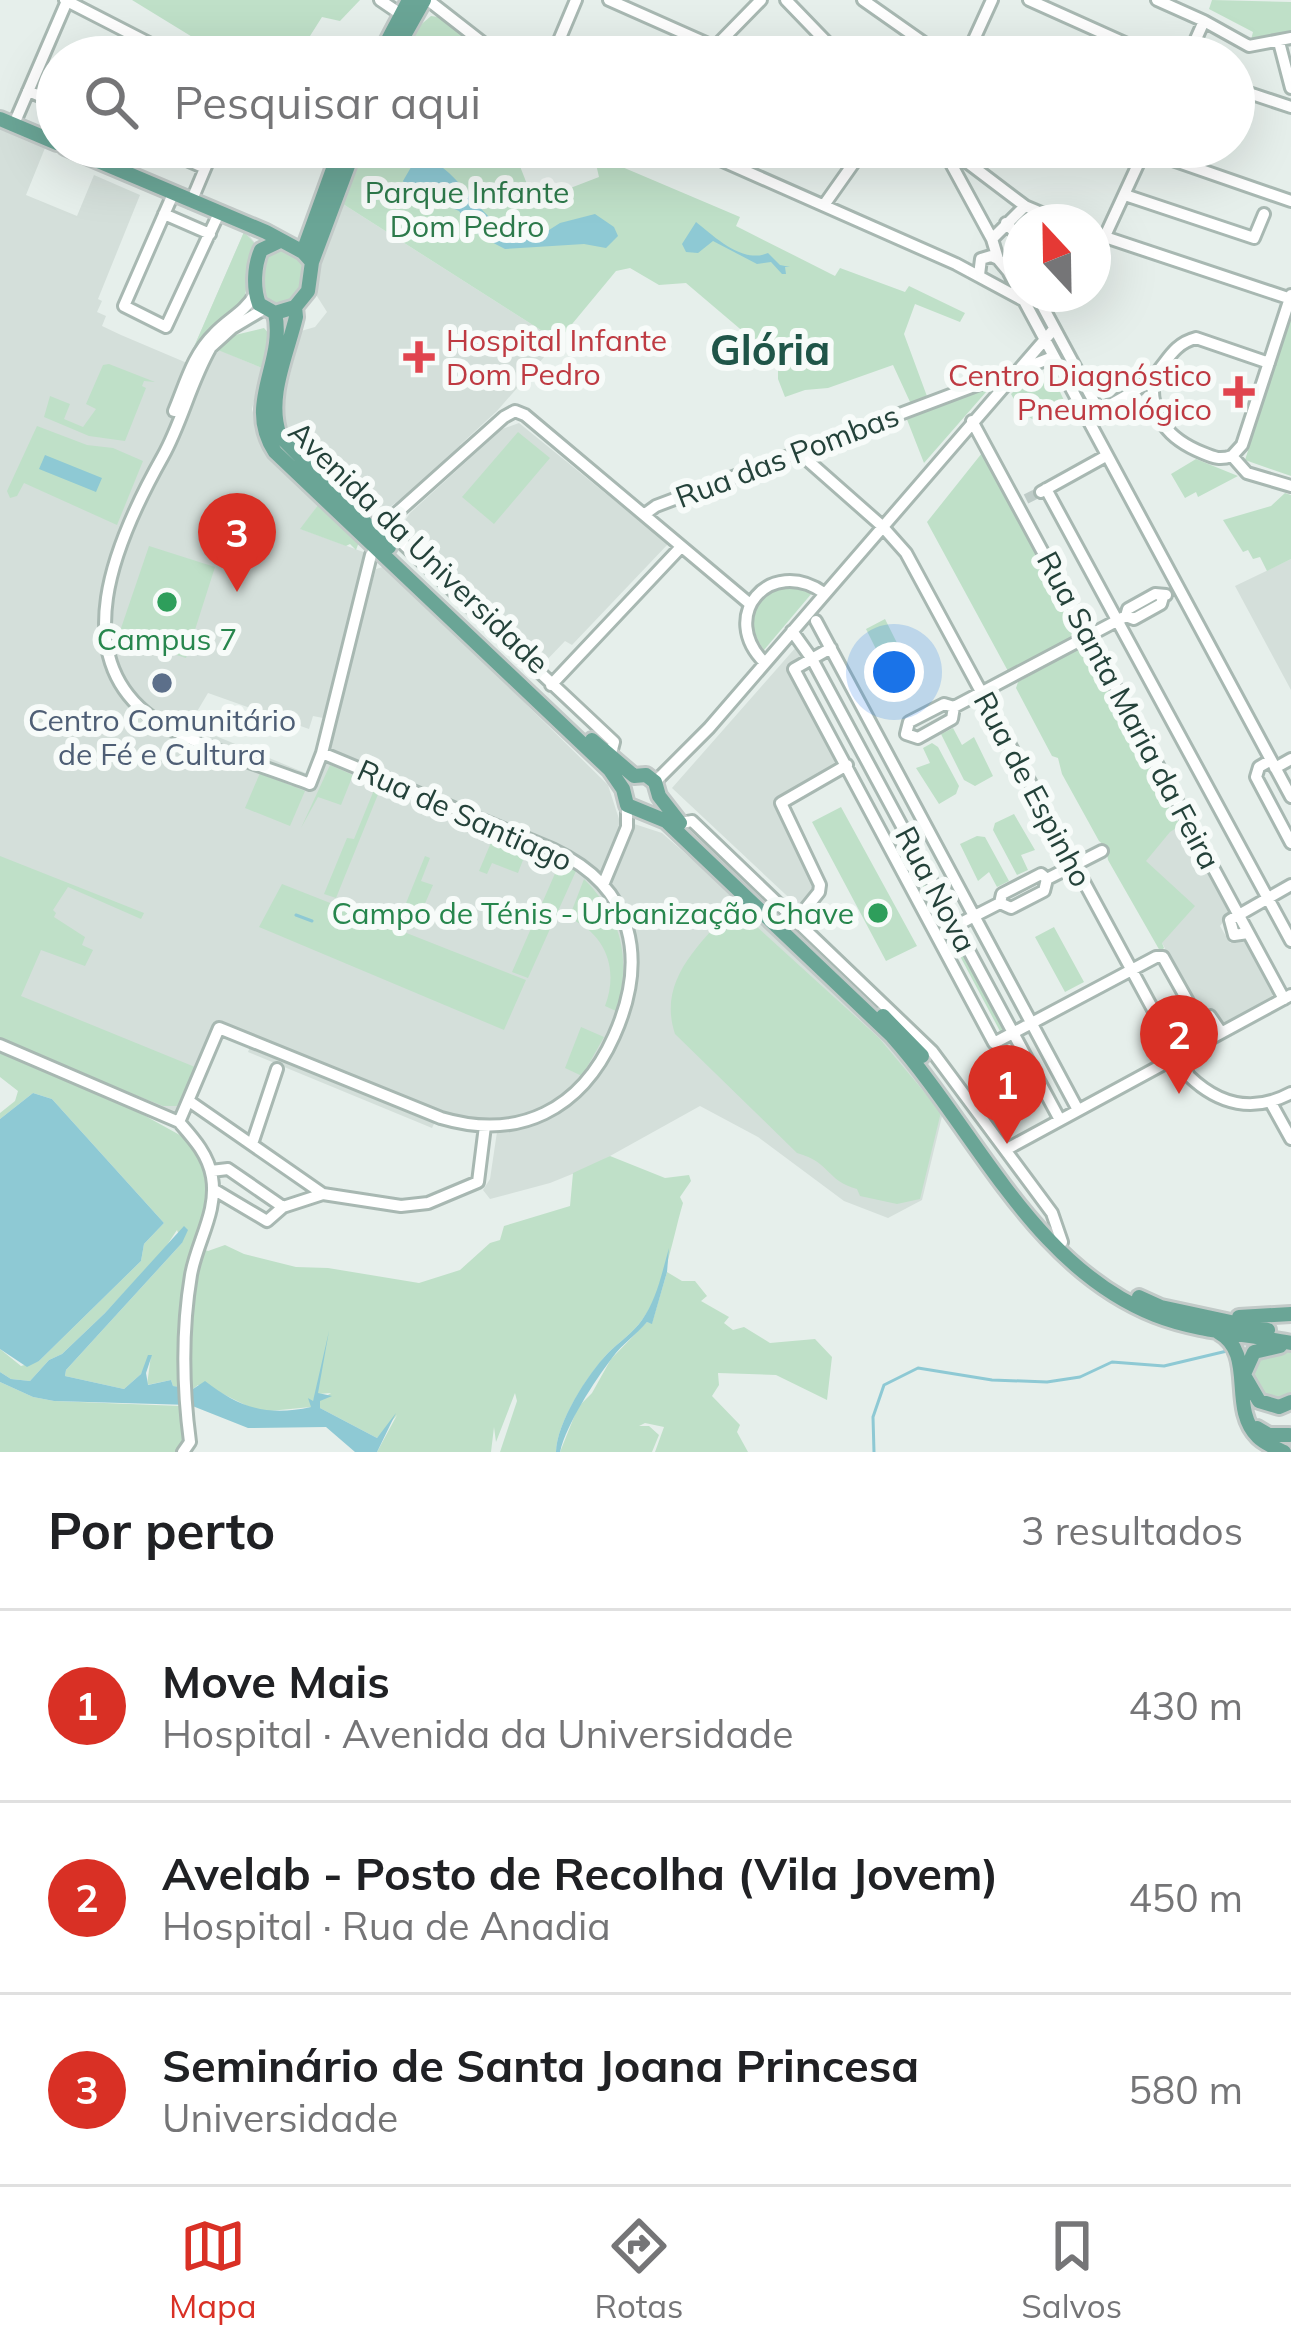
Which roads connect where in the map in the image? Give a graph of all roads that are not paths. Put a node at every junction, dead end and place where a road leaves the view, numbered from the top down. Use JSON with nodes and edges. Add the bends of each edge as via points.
{"nodes":[{"id":1,"x":380,"y":0,"type":"edge"},
{"id":2,"x":426,"y":0,"type":"edge"},
{"id":3,"x":576,"y":0,"type":"edge"},
{"id":4,"x":609,"y":0,"type":"edge"},
{"id":5,"x":761,"y":0,"type":"edge"},
{"id":6,"x":786,"y":0,"type":"edge"},
{"id":7,"x":862,"y":0,"type":"edge"},
{"id":8,"x":992,"y":0,"type":"edge"},
{"id":9,"x":1029,"y":0,"type":"edge"},
{"id":10,"x":1156,"y":0,"type":"edge"},
{"id":11,"x":66,"y":1,"type":"edge"},
{"id":12,"x":406,"y":7,"type":"edge"},
{"id":13,"x":1204,"y":20,"type":"junction"},
{"id":14,"x":51,"y":36,"type":"edge"},
{"id":15,"x":125,"y":36,"type":"edge"},
{"id":16,"x":391,"y":36,"type":"edge"},
{"id":17,"x":405,"y":36,"type":"edge"},
{"id":18,"x":473,"y":36,"type":"edge"},
{"id":19,"x":560,"y":36,"type":"edge"},
{"id":20,"x":690,"y":36,"type":"edge"},
{"id":21,"x":726,"y":36,"type":"edge"},
{"id":22,"x":821,"y":36,"type":"edge"},
{"id":23,"x":914,"y":36,"type":"edge"},
{"id":24,"x":976,"y":36,"type":"edge"},
{"id":25,"x":1109,"y":36,"type":"edge"},
{"id":26,"x":1197,"y":36,"type":"edge"},
{"id":27,"x":1232,"y":36,"type":"edge"},
{"id":28,"x":1285,"y":40,"type":"edge"},
{"id":29,"x":1255,"y":45,"type":"edge"},
{"id":30,"x":36,"y":72,"type":"edge"},
{"id":31,"x":1291,"y":88,"type":"edge"},
{"id":32,"x":28,"y":91,"type":"junction"},
{"id":33,"x":36,"y":94,"type":"edge"},
{"id":34,"x":1255,"y":95,"type":"edge"},
{"id":35,"x":1291,"y":107,"type":"edge"},
{"id":36,"x":7,"y":122,"type":"edge"},
{"id":37,"x":36,"y":134,"type":"edge"},
{"id":38,"x":114,"y":168,"type":"edge"},
{"id":39,"x":205,"y":168,"type":"edge"},
{"id":40,"x":335,"y":168,"type":"edge"},
{"id":41,"x":346,"y":168,"type":"edge"},
{"id":42,"x":739,"y":168,"type":"edge"},
{"id":43,"x":850,"y":168,"type":"edge"},
{"id":44,"x":952,"y":168,"type":"edge"},
{"id":45,"x":966,"y":168,"type":"edge"},
{"id":46,"x":974,"y":168,"type":"edge"},
{"id":47,"x":1135,"y":168,"type":"edge"},
{"id":48,"x":1198,"y":168,"type":"edge"},
{"id":49,"x":956,"y":176,"type":"junction"},
{"id":50,"x":173,"y":194,"type":"junction"},
{"id":51,"x":1126,"y":195,"type":"junction"},
{"id":52,"x":1291,"y":201,"type":"edge"},
{"id":53,"x":191,"y":202,"type":"junction"},
{"id":54,"x":1022,"y":204,"type":"edge"},
{"id":55,"x":824,"y":205,"type":"junction"},
{"id":56,"x":219,"y":213,"type":"junction"},
{"id":57,"x":164,"y":214,"type":"junction"},
{"id":58,"x":1264,"y":214,"type":"dead end"},
{"id":59,"x":1111,"y":217,"type":"edge"},
{"id":60,"x":1003,"y":225,"type":"edge"},
{"id":61,"x":250,"y":228,"type":"junction"},
{"id":62,"x":210,"y":234,"type":"junction"},
{"id":63,"x":989,"y":236,"type":"junction"},
{"id":64,"x":1111,"y":238,"type":"edge"},
{"id":65,"x":280,"y":241,"type":"junction"},
{"id":66,"x":261,"y":250,"type":"junction"},
{"id":67,"x":308,"y":257,"type":"junction"},
{"id":68,"x":999,"y":262,"type":"junction"},
{"id":69,"x":983,"y":268,"type":"junction"},
{"id":70,"x":1003,"y":269,"type":"edge"},
{"id":71,"x":1003,"y":284,"type":"edge"},
{"id":72,"x":255,"y":294,"type":"junction"},
{"id":73,"x":1291,"y":298,"type":"edge"},
{"id":74,"x":295,"y":307,"type":"junction"},
{"id":75,"x":270,"y":311,"type":"junction"},
{"id":76,"x":1028,"y":312,"type":"edge"},
{"id":77,"x":1046,"y":312,"type":"edge"},
{"id":78,"x":1054,"y":328,"type":"junction"},
{"id":79,"x":1043,"y":339,"type":"junction"},
{"id":80,"x":1053,"y":357,"type":"junction"},
{"id":81,"x":1269,"y":363,"type":"junction"},
{"id":82,"x":1016,"y":371,"type":"junction"},
{"id":83,"x":998,"y":377,"type":"dead end"},
{"id":84,"x":1153,"y":378,"type":"junction"},
{"id":85,"x":1129,"y":395,"type":"junction"},
{"id":86,"x":1153,"y":402,"type":"junction"},
{"id":87,"x":1099,"y":411,"type":"junction"},
{"id":88,"x":1085,"y":418,"type":"junction"},
{"id":89,"x":971,"y":421,"type":"junction"},
{"id":90,"x":797,"y":451,"type":"junction"},
{"id":91,"x":1106,"y":456,"type":"junction"},
{"id":92,"x":1232,"y":456,"type":"junction"},
{"id":93,"x":158,"y":463,"type":"junction"},
{"id":94,"x":1291,"y":486,"type":"edge"},
{"id":95,"x":645,"y":514,"type":"junction"},
{"id":96,"x":882,"y":526,"type":"junction"},
{"id":97,"x":376,"y":536,"type":"junction"},
{"id":98,"x":681,"y":547,"type":"junction"},
{"id":99,"x":1178,"y":588,"type":"junction"},
{"id":100,"x":824,"y":593,"type":"junction"},
{"id":101,"x":750,"y":604,"type":"junction"},
{"id":102,"x":1122,"y":619,"type":"junction"},
{"id":103,"x":816,"y":621,"type":"dead end"},
{"id":104,"x":792,"y":632,"type":"junction"},
{"id":105,"x":1090,"y":636,"type":"junction"},
{"id":106,"x":831,"y":648,"type":"junction"},
{"id":107,"x":812,"y":658,"type":"junction"},
{"id":108,"x":765,"y":663,"type":"junction"},
{"id":109,"x":551,"y":685,"type":"junction"},
{"id":110,"x":982,"y":694,"type":"junction"},
{"id":111,"x":884,"y":746,"type":"junction"},
{"id":112,"x":322,"y":753,"type":"junction"},
{"id":113,"x":864,"y":756,"type":"junction"},
{"id":114,"x":610,"y":757,"type":"junction"},
{"id":115,"x":1291,"y":759,"type":"edge"},
{"id":116,"x":1273,"y":764,"type":"junction"},
{"id":117,"x":847,"y":765,"type":"junction"},
{"id":118,"x":634,"y":776,"type":"junction"},
{"id":119,"x":623,"y":789,"type":"junction"},
{"id":120,"x":657,"y":789,"type":"junction"},
{"id":121,"x":1209,"y":794,"type":"junction"},
{"id":122,"x":1291,"y":796,"type":"edge"},
{"id":123,"x":627,"y":805,"type":"junction"},
{"id":124,"x":1182,"y":808,"type":"junction"},
{"id":125,"x":645,"y":811,"type":"junction"},
{"id":126,"x":681,"y":823,"type":"junction"},
{"id":127,"x":627,"y":827,"type":"junction"},
{"id":128,"x":1291,"y":843,"type":"edge"},
{"id":129,"x":913,"y":847,"type":"junction"},
{"id":130,"x":1102,"y":851,"type":"dead end"},
{"id":131,"x":896,"y":856,"type":"junction"},
{"id":132,"x":1075,"y":865,"type":"junction"},
{"id":133,"x":1291,"y":884,"type":"edge"},
{"id":134,"x":603,"y":885,"type":"junction"},
{"id":135,"x":1266,"y":898,"type":"junction"},
{"id":136,"x":1238,"y":914,"type":"junction"},
{"id":137,"x":975,"y":916,"type":"junction"},
{"id":138,"x":798,"y":918,"type":"junction"},
{"id":139,"x":955,"y":926,"type":"junction"},
{"id":140,"x":1291,"y":941,"type":"edge"},
{"id":141,"x":1131,"y":971,"type":"junction"},
{"id":142,"x":1287,"y":997,"type":"edge"},
{"id":143,"x":1198,"y":1020,"type":"junction"},
{"id":144,"x":1033,"y":1024,"type":"junction"},
{"id":145,"x":1221,"y":1032,"type":"junction"},
{"id":146,"x":1013,"y":1034,"type":"junction"},
{"id":147,"x":1209,"y":1039,"type":"junction"},
{"id":148,"x":0,"y":1045,"type":"edge"},
{"id":149,"x":1178,"y":1057,"type":"junction"},
{"id":150,"x":277,"y":1069,"type":"dead end"},
{"id":151,"x":1291,"y":1094,"type":"edge"},
{"id":152,"x":189,"y":1101,"type":"junction"},
{"id":153,"x":1271,"y":1103,"type":"junction"},
{"id":154,"x":1078,"y":1110,"type":"junction"},
{"id":155,"x":1060,"y":1120,"type":"junction"},
{"id":156,"x":179,"y":1122,"type":"junction"},
{"id":157,"x":485,"y":1126,"type":"junction"},
{"id":158,"x":1291,"y":1139,"type":"edge"},
{"id":159,"x":252,"y":1144,"type":"junction"},
{"id":160,"x":1007,"y":1149,"type":"junction"},
{"id":161,"x":212,"y":1171,"type":"junction"},
{"id":162,"x":214,"y":1190,"type":"junction"},
{"id":163,"x":323,"y":1194,"type":"junction"},
{"id":164,"x":283,"y":1207,"type":"junction"},
{"id":165,"x":1062,"y":1242,"type":"junction"},
{"id":166,"x":1291,"y":1314,"type":"edge"},
{"id":167,"x":1215,"y":1324,"type":"junction"},
{"id":168,"x":1291,"y":1342,"type":"edge"},
{"id":169,"x":1245,"y":1377,"type":"junction"},
{"id":170,"x":1291,"y":1402,"type":"edge"},
{"id":171,"x":1290,"y":1434,"type":"edge"},
{"id":172,"x":183,"y":1452,"type":"edge"},
{"id":173,"x":1284,"y":1452,"type":"edge"}],
"edges":[{"from":1,"to":12,"type":"street"},
{"from":2,"to":17,"type":"main road"},
{"from":2,"to":18,"type":"street"},
{"from":3,"to":19,"type":"street"},
{"from":4,"to":20,"type":"street"},
{"from":5,"to":21,"type":"street"},
{"from":6,"to":22,"type":"street"},
{"from":7,"to":23,"type":"street"},
{"from":8,"to":24,"type":"street"},
{"from":9,"to":25,"type":"street"},
{"from":10,"to":13,"type":"street"},
{"from":11,"to":14,"type":"street"},
{"from":11,"to":15,"type":"street"},
{"from":12,"to":16,"type":"main road"},
{"from":13,"to":26,"type":"street"},
{"from":13,"to":27,"type":"street"},
{"from":28,"to":29,"type":"street"},
{"from":28,"to":31,"type":"street"},
{"from":30,"to":32,"type":"street"},
{"from":32,"to":33,"type":"street"},
{"from":32,"to":36,"type":"street"},
{"from":34,"to":35,"type":"street"},
{"from":36,"to":37,"type":"main road"},
{"from":38,"to":50,"type":"main road"},
{"from":39,"to":53,"type":"street"},
{"from":40,"to":67,"type":"main road"},
{"from":41,"to":67,"type":"main road"},
{"from":42,"to":55,"type":"street"},
{"from":43,"to":55,"type":"street"},
{"from":44,"to":49,"type":"street"},
{"from":45,"to":49,"type":"street"},
{"from":46,"to":54,"type":"street"},
{"from":47,"to":51,"type":"street"},
{"from":48,"to":52,"type":"street"},
{"from":49,"to":63,"type":"street"},
{"from":50,"to":53,"type":"main road"},
{"from":50,"to":57,"type":"street"},
{"from":51,"to":58,"type":"street","via":[[1255,238]]},
{"from":51,"to":59,"type":"street"},
{"from":53,"to":56,"type":"main road"},
{"from":55,"to":69,"type":"street"},
{"from":56,"to":61,"type":"main road"},
{"from":56,"to":62,"type":"street"},
{"from":57,"to":62,"type":"street"},
{"from":57,"to":62,"type":"street","via":[[124,306],[146,319],[171,325]]},
{"from":60,"to":63,"type":"street"},
{"from":61,"to":65,"type":"main road"},
{"from":61,"to":66,"type":"main road"},
{"from":63,"to":68,"type":"street"},
{"from":63,"to":69,"type":"street"},
{"from":64,"to":73,"type":"street"},
{"from":65,"to":66,"type":"main road"},
{"from":65,"to":67,"type":"main road"},
{"from":66,"to":72,"type":"main road"},
{"from":67,"to":74,"type":"main road","via":[[308,291]]},
{"from":68,"to":69,"type":"street"},
{"from":68,"to":69,"type":"street","via":[[999,274]]},
{"from":68,"to":70,"type":"street"},
{"from":69,"to":71,"type":"street"},
{"from":72,"to":75,"type":"main road"},
{"from":72,"to":93,"type":"street","via":[[199,352]]},
{"from":73,"to":81,"type":"street"},
{"from":74,"to":75,"type":"main road"},
{"from":74,"to":97,"type":"main road","name":"Avenida da Universidade","via":[[274,421],[288,448]]},
{"from":75,"to":93,"type":"street","via":[[211,346]]},
{"from":75,"to":97,"type":"main road","name":"Avenida da Universidade","via":[[280,335],[260,410],[267,441]]},
{"from":76,"to":79,"type":"street"},
{"from":77,"to":78,"type":"street"},
{"from":78,"to":79,"type":"street"},
{"from":78,"to":87,"type":"street"},
{"from":79,"to":80,"type":"street"},
{"from":79,"to":82,"type":"street"},
{"from":80,"to":82,"type":"street"},
{"from":80,"to":88,"type":"street"},
{"from":81,"to":84,"type":"street","via":[[1196,338],[1174,348]]},
{"from":81,"to":92,"type":"street"},
{"from":82,"to":89,"type":"street"},
{"from":83,"to":90,"type":"street","name":"Rua das Pombas"},
{"from":84,"to":85,"type":"street"},
{"from":84,"to":86,"type":"street"},
{"from":85,"to":86,"type":"street"},
{"from":85,"to":87,"type":"street"},
{"from":86,"to":92,"type":"street","via":[[1180,444]]},
{"from":87,"to":88,"type":"street"},
{"from":88,"to":91,"type":"street"},
{"from":89,"to":96,"type":"street"},
{"from":89,"to":105,"type":"street","name":"Rua Santa Maria da Feira"},
{"from":90,"to":95,"type":"street","name":"Rua das Pombas"},
{"from":90,"to":96,"type":"street","name":"Rua de Espinho"},
{"from":91,"to":99,"type":"street"},
{"from":91,"to":102,"type":"street","via":[[1043,490]]},
{"from":92,"to":94,"type":"street","via":[[1247,472]]},
{"from":93,"to":112,"type":"street","via":[[104,598],[118,676],[163,724],[310,784]]},
{"from":95,"to":97,"type":"street","via":[[515,411]]},
{"from":95,"to":98,"type":"street"},
{"from":96,"to":100,"type":"street"},
{"from":96,"to":110,"type":"street","name":"Rua de Espinho","via":[[906,553]]},
{"from":97,"to":109,"type":"street","name":"Avenida da Universidade"},
{"from":97,"to":112,"type":"street"},
{"from":97,"to":114,"type":"main road","name":"Avenida da Universidade"},
{"from":97,"to":119,"type":"main road","name":"Avenida da Universidade"},
{"from":98,"to":101,"type":"street"},
{"from":98,"to":109,"type":"street"},
{"from":99,"to":102,"type":"street"},
{"from":99,"to":116,"type":"street"},
{"from":100,"to":101,"type":"street","via":[[786,580]]},
{"from":100,"to":104,"type":"street"},
{"from":101,"to":108,"type":"street","via":[[746,633]]},
{"from":102,"to":105,"type":"street"},
{"from":102,"to":121,"type":"street"},
{"from":103,"to":106,"type":"street","name":"Rua Nova"},
{"from":104,"to":107,"type":"street","name":"Rua Nova"},
{"from":104,"to":108,"type":"street"},
{"from":105,"to":110,"type":"street"},
{"from":105,"to":124,"type":"street","name":"Rua Santa Maria da Feira"},
{"from":106,"to":107,"type":"street"},
{"from":106,"to":111,"type":"street","name":"Rua Nova"},
{"from":107,"to":113,"type":"street","name":"Rua Nova"},
{"from":107,"to":117,"type":"street","via":[[794,669]]},
{"from":108,"to":120,"type":"street"},
{"from":109,"to":114,"type":"street","name":"Avenida da Universidade","via":[[614,742]]},
{"from":110,"to":111,"type":"street","via":[[909,722],[906,734]]},
{"from":110,"to":132,"type":"street","name":"Rua de Espinho"},
{"from":111,"to":113,"type":"street"},
{"from":111,"to":137,"type":"street","name":"Rua Nova"},
{"from":112,"to":134,"type":"street","name":"Rua de Santiago","via":[[554,850]]},
{"from":113,"to":129,"type":"street","name":"Rua Nova"},
{"from":114,"to":118,"type":"main road","name":"Avenida da Universidade"},
{"from":115,"to":116,"type":"street"},
{"from":116,"to":122,"type":"street"},
{"from":116,"to":128,"type":"street","via":[[1259,767],[1256,777]]},
{"from":117,"to":131,"type":"street"},
{"from":117,"to":138,"type":"street","via":[[781,809],[820,885]]},
{"from":118,"to":119,"type":"main road"},
{"from":118,"to":120,"type":"main road"},
{"from":119,"to":123,"type":"main road"},
{"from":120,"to":125,"type":"main road"},
{"from":120,"to":126,"type":"main road"},
{"from":121,"to":124,"type":"street"},
{"from":121,"to":135,"type":"street"},
{"from":123,"to":125,"type":"main road"},
{"from":123,"to":127,"type":"street","name":"Rua de Santiago"},
{"from":124,"to":136,"type":"street","name":"Rua Santa Maria da Feira"},
{"from":125,"to":127,"type":"street","name":"Rua de Santiago"},
{"from":125,"to":167,"type":"main road","via":[[666,821],[892,1036],[1066,1258],[1160,1317]]},
{"from":126,"to":138,"type":"street","via":[[692,820]]},
{"from":126,"to":165,"type":"main road","via":[[900,1030]]},
{"from":127,"to":134,"type":"street","name":"Rua de Santiago"},
{"from":129,"to":131,"type":"street"},
{"from":129,"to":139,"type":"street","name":"Rua Nova"},
{"from":130,"to":132,"type":"street"},
{"from":131,"to":146,"type":"street","via":[[994,1043]]},
{"from":132,"to":137,"type":"street","via":[[1047,879],[1035,876]]},
{"from":132,"to":141,"type":"street","name":"Rua de Espinho"},
{"from":133,"to":135,"type":"street"},
{"from":134,"to":157,"type":"street","name":"Rua de Santiago","via":[[622,915],[634,977],[605,1056],[563,1103],[529,1120]]},
{"from":135,"to":136,"type":"street"},
{"from":135,"to":140,"type":"street"},
{"from":136,"to":142,"type":"street","name":"Rua Santa Maria da Feira"},
{"from":137,"to":139,"type":"street"},
{"from":137,"to":144,"type":"street","name":"Rua Nova"},
{"from":138,"to":160,"type":"street","via":[[908,1024]]},
{"from":139,"to":146,"type":"street","name":"Rua Nova"},
{"from":141,"to":143,"type":"street","via":[[1162,957]]},
{"from":141,"to":144,"type":"street"},
{"from":141,"to":149,"type":"street","name":"Rua de Espinho"},
{"from":142,"to":145,"type":"street"},
{"from":143,"to":145,"type":"street","via":[[1210,1016]]},
{"from":143,"to":147,"type":"street"},
{"from":144,"to":146,"type":"street"},
{"from":144,"to":154,"type":"street","name":"Rua Nova"},
{"from":145,"to":147,"type":"street"},
{"from":146,"to":155,"type":"street","name":"Rua Nova"},
{"from":147,"to":149,"type":"street"},
{"from":148,"to":156,"type":"street"},
{"from":149,"to":153,"type":"street","name":"Rua de Espinho","via":[[1213,1095],[1242,1106]]},
{"from":149,"to":154,"type":"street"},
{"from":150,"to":159,"type":"street"},
{"from":151,"to":153,"type":"street"},
{"from":152,"to":156,"type":"street"},
{"from":152,"to":157,"type":"street","name":"Rua de Santiago","via":[[219,1028],[441,1118]]},
{"from":152,"to":159,"type":"street"},
{"from":153,"to":158,"type":"street"},
{"from":154,"to":155,"type":"street"},
{"from":155,"to":160,"type":"street"},
{"from":156,"to":161,"type":"street"},
{"from":157,"to":163,"type":"street","via":[[481,1177],[428,1203]]},
{"from":159,"to":163,"type":"street"},
{"from":160,"to":165,"type":"street","via":[[1052,1213]]},
{"from":161,"to":162,"type":"street"},
{"from":161,"to":164,"type":"street","via":[[228,1169]]},
{"from":162,"to":164,"type":"street","via":[[262,1220]]},
{"from":162,"to":172,"type":"street","via":[[191,1276],[183,1408],[190,1442]]},
{"from":163,"to":164,"type":"street"},
{"from":165,"to":167,"type":"main road","via":[[1130,1293]]},
{"from":166,"to":167,"type":"main road"},
{"from":167,"to":168,"type":"main road"},
{"from":167,"to":173,"type":"main road","via":[[1238,1351],[1251,1427]]},
{"from":168,"to":169,"type":"main road","via":[[1254,1352]]},
{"from":169,"to":170,"type":"main road","via":[[1259,1401]]},
{"from":169,"to":171,"type":"main road","via":[[1258,1430]]},
{"from":171,"to":173,"type":"main road"}]}
